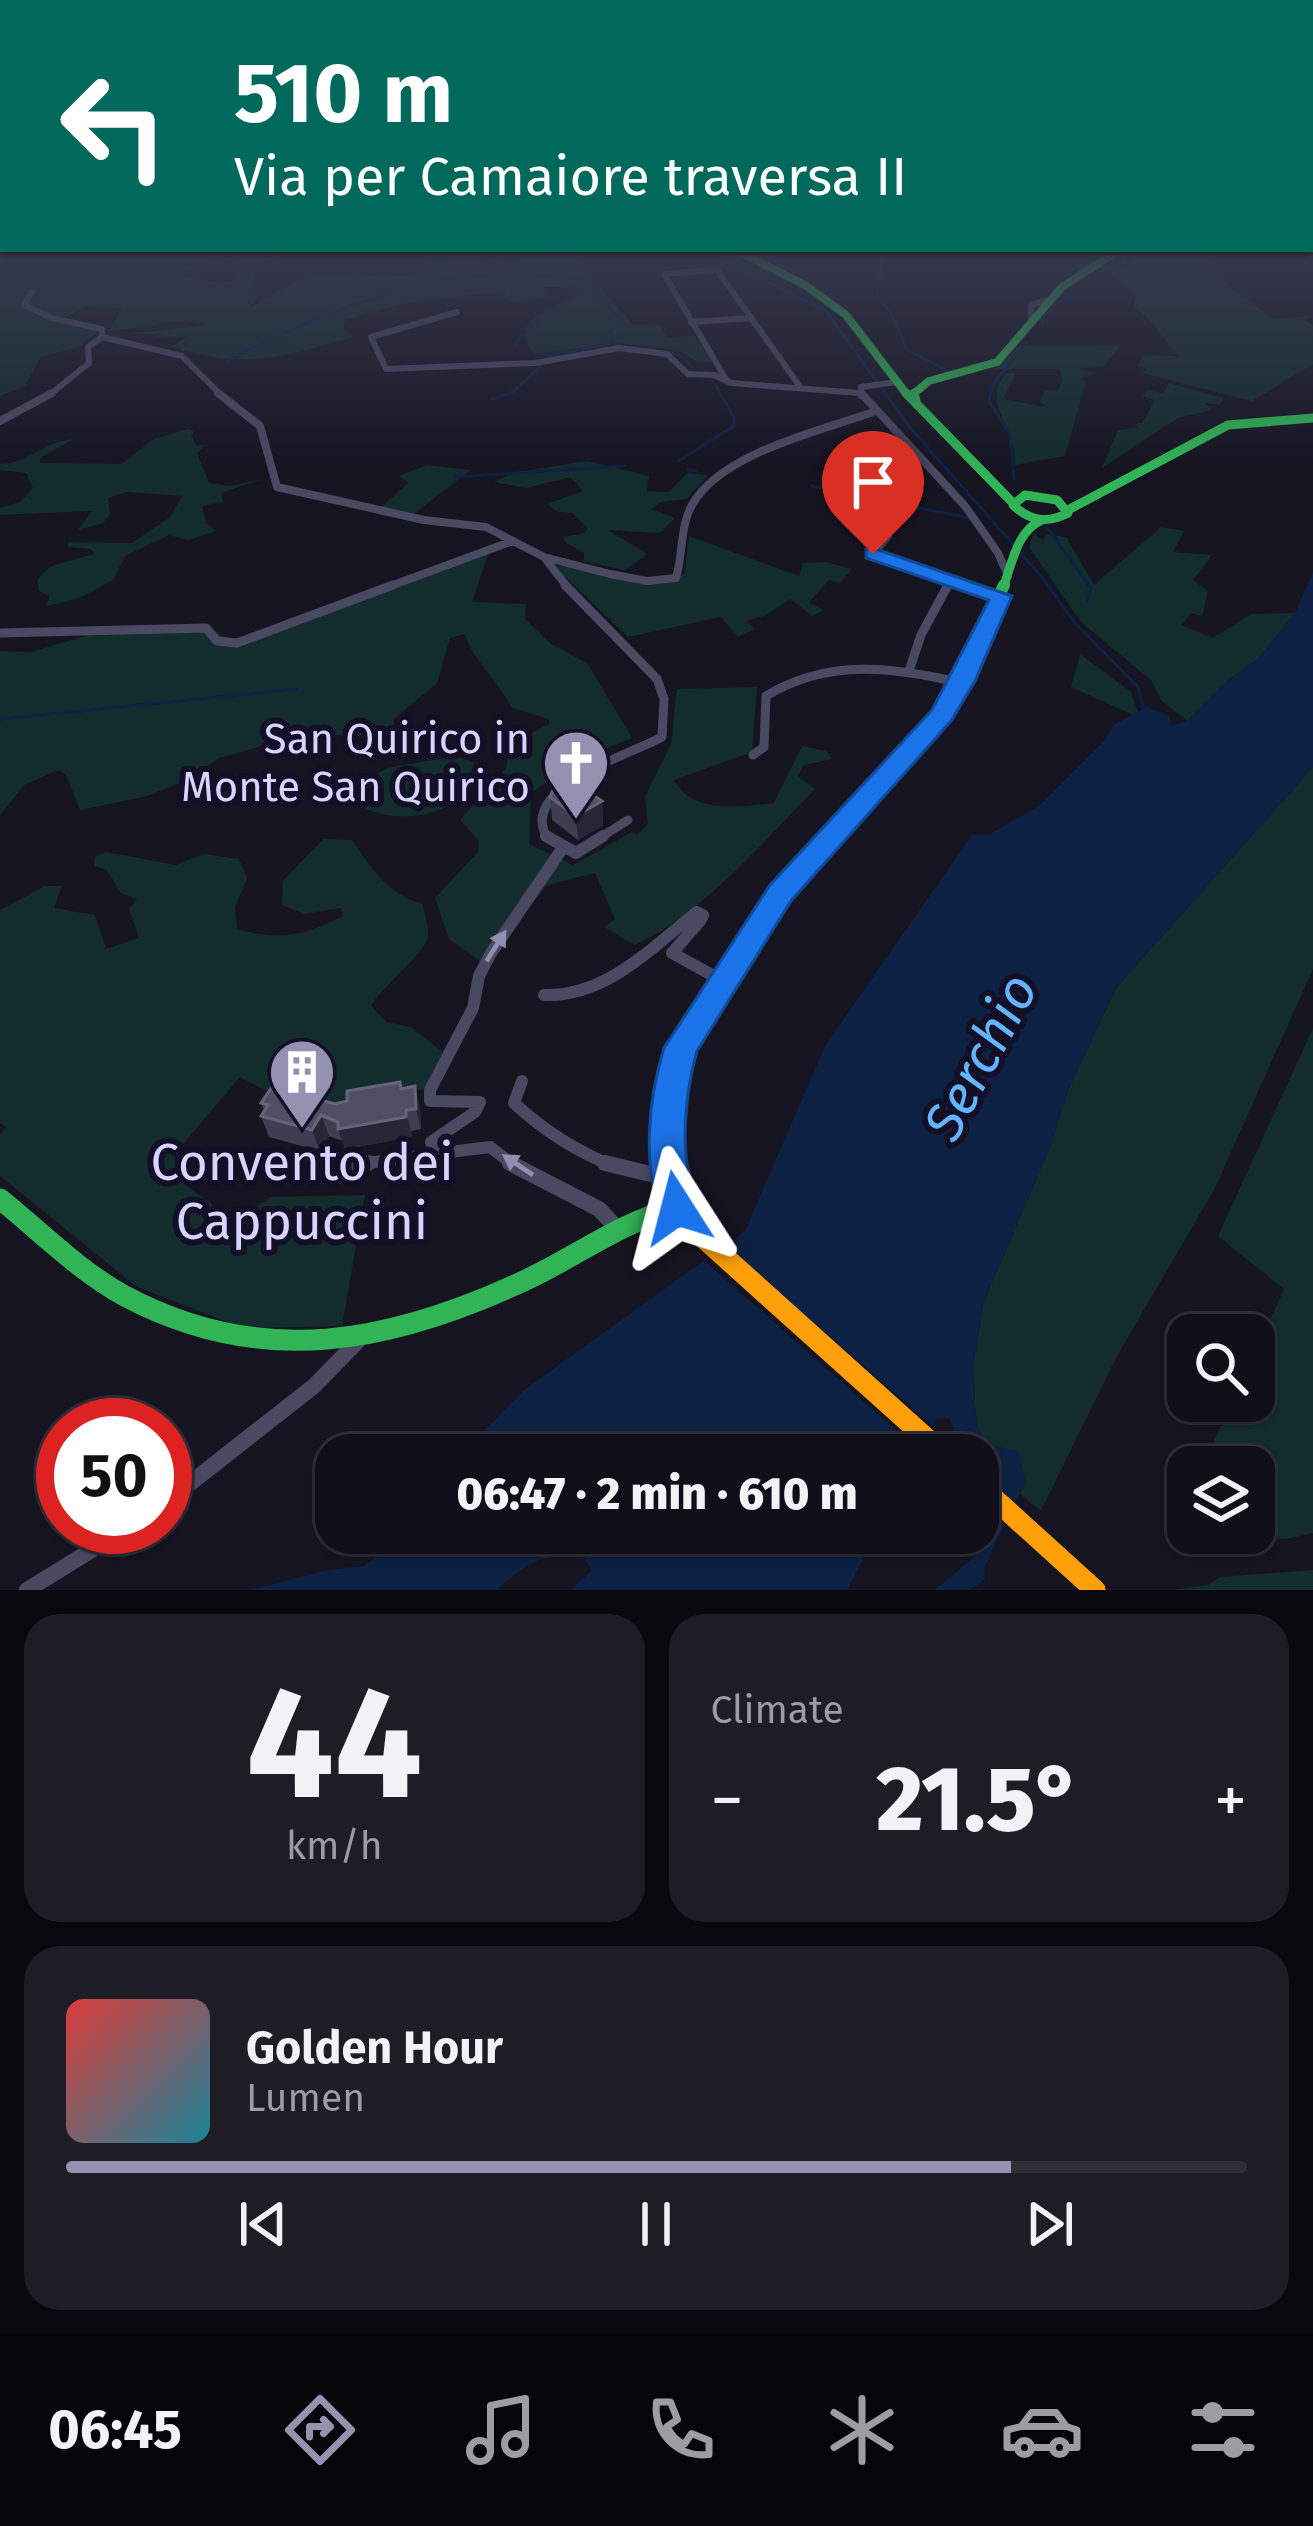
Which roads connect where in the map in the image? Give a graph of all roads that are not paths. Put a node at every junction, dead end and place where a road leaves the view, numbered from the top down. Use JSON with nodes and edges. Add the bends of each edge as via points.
{"nodes":[{"id":1,"x":74,"y":320,"type":"edge"},
{"id":2,"x":429,"y":320,"type":"edge"},
{"id":3,"x":718,"y":320,"type":"edge"},
{"id":4,"x":754,"y":320,"type":"edge"},
{"id":5,"x":850,"y":320,"type":"edge"},
{"id":6,"x":1032,"y":320,"type":"edge"},
{"id":7,"x":691,"y":322,"type":"joint"},
{"id":8,"x":102,"y":337,"type":"junction"},
{"id":9,"x":874,"y":352,"type":"junction"},
{"id":10,"x":927,"y":379,"type":"junction"},
{"id":11,"x":727,"y":381,"type":"junction"},
{"id":12,"x":892,"y":383,"type":"junction"},
{"id":13,"x":801,"y":388,"type":"junction"},
{"id":14,"x":860,"y":393,"type":"junction"},
{"id":15,"x":917,"y":405,"type":"junction"},
{"id":16,"x":872,"y":412,"type":"junction"},
{"id":17,"x":1313,"y":418,"type":"edge"},
{"id":18,"x":0,"y":421,"type":"edge"},
{"id":19,"x":994,"y":482,"type":"junction"},
{"id":20,"x":1031,"y":495,"type":"junction"},
{"id":21,"x":1094,"y":496,"type":"junction"},
{"id":22,"x":1053,"y":498,"type":"junction"},
{"id":23,"x":1015,"y":507,"type":"junction"},
{"id":24,"x":1068,"y":510,"type":"junction"},
{"id":25,"x":1042,"y":520,"type":"junction"},
{"id":26,"x":879,"y":522,"type":"dead end"},
{"id":27,"x":513,"y":541,"type":"junction"},
{"id":28,"x":1010,"y":551,"type":"junction"},
{"id":29,"x":544,"y":557,"type":"junction"},
{"id":30,"x":951,"y":580,"type":"junction"},
{"id":31,"x":1001,"y":596,"type":"junction"},
{"id":32,"x":0,"y":633,"type":"edge"},
{"id":33,"x":909,"y":671,"type":"junction"},
{"id":34,"x":962,"y":683,"type":"junction"},
{"id":35,"x":753,"y":755,"type":"dead end"},
{"id":36,"x":628,"y":820,"type":"dead end"},
{"id":37,"x":562,"y":849,"type":"junction"},
{"id":38,"x":723,"y":981,"type":"junction"},
{"id":39,"x":544,"y":995,"type":"dead end"},
{"id":40,"x":522,"y":1081,"type":"dead end"},
{"id":41,"x":434,"y":1154,"type":"junction"},
{"id":42,"x":322,"y":1169,"type":"dead end"},
{"id":43,"x":670,"y":1179,"type":"junction"},
{"id":44,"x":0,"y":1199,"type":"edge"},
{"id":45,"x":677,"y":1208,"type":"junction"},
{"id":46,"x":616,"y":1227,"type":"junction"},
{"id":47,"x":358,"y":1341,"type":"junction"},
{"id":48,"x":922,"y":1434,"type":"edge"},
{"id":49,"x":192,"y":1482,"type":"edge"},
{"id":50,"x":999,"y":1503,"type":"edge"},
{"id":51,"x":85,"y":1554,"type":"edge"},
{"id":52,"x":27,"y":1590,"type":"edge"},
{"id":53,"x":1095,"y":1590,"type":"edge"}],
"edges":[{"from":1,"to":8,"type":"street","via":[[95,324]]},
{"from":2,"to":11,"type":"street","via":[[371,337],[386,369],[536,363],[619,348],[668,354],[688,374]]},
{"from":3,"to":7,"type":"street"},
{"from":4,"to":13,"type":"street"},
{"from":5,"to":9,"type":"main road"},
{"from":6,"to":10,"type":"main road","via":[[993,365]]},
{"from":7,"to":11,"type":"street"},
{"from":8,"to":18,"type":"street","via":[[88,347],[81,371]]},
{"from":8,"to":27,"type":"street","via":[[182,356],[260,426],[277,487],[486,527]]},
{"from":9,"to":10,"type":"main road","via":[[897,372]]},
{"from":9,"to":12,"type":"main road"},
{"from":10,"to":12,"type":"main road"},
{"from":10,"to":15,"type":"main road","via":[[911,395]]},
{"from":11,"to":13,"type":"street"},
{"from":12,"to":14,"type":"street"},
{"from":12,"to":15,"type":"main road"},
{"from":13,"to":14,"type":"street"},
{"from":14,"to":16,"type":"street"},
{"from":15,"to":19,"type":"main road"},
{"from":16,"to":28,"type":"street"},
{"from":16,"to":29,"type":"street","via":[[713,479],[693,502],[676,578],[647,581]]},
{"from":17,"to":21,"type":"main road","via":[[1239,421],[1198,434]]},
{"from":19,"to":20,"type":"main road"},
{"from":19,"to":23,"type":"main road"},
{"from":20,"to":22,"type":"main road"},
{"from":20,"to":23,"type":"main road"},
{"from":21,"to":22,"type":"main road"},
{"from":21,"to":24,"type":"main road"},
{"from":22,"to":24,"type":"main road"},
{"from":23,"to":25,"type":"main road"},
{"from":23,"to":28,"type":"main road"},
{"from":24,"to":25,"type":"main road"},
{"from":25,"to":28,"type":"main road"},
{"from":26,"to":30,"type":"street","via":[[888,536],[873,554]]},
{"from":27,"to":29,"type":"street"},
{"from":27,"to":32,"type":"street","via":[[237,643],[217,641],[206,628]]},
{"from":28,"to":31,"type":"main road"},
{"from":29,"to":37,"type":"street","via":[[657,679],[664,699],[662,737],[599,764],[542,810],[541,828]]},
{"from":30,"to":31,"type":"street"},
{"from":30,"to":33,"type":"street"},
{"from":31,"to":34,"type":"main road"},
{"from":33,"to":34,"type":"street"},
{"from":33,"to":35,"type":"street","via":[[855,668],[788,681],[766,696],[764,747]]},
{"from":34,"to":38,"type":"main road","via":[[916,748],[781,893]]},
{"from":36,"to":37,"type":"street","via":[[576,853]]},
{"from":41,"to":37,"type":"street","one_way":true,"via":[[430,1142],[480,1102],[430,1101],[430,1090],[491,953]]},
{"from":38,"to":39,"type":"street","via":[[672,953],[700,921],[697,912],[618,973]]},
{"from":38,"to":43,"type":"main road","via":[[676,1061]]},
{"from":40,"to":43,"type":"street","via":[[514,1103],[527,1117],[604,1159]]},
{"from":41,"to":42,"type":"street"},
{"from":46,"to":41,"type":"street","one_way":true,"via":[[599,1209],[490,1147]]},
{"from":43,"to":45,"type":"main road"},
{"from":44,"to":47,"type":"main road","via":[[120,1293],[188,1328],[266,1346]]},
{"from":45,"to":46,"type":"main road"},
{"from":45,"to":48,"type":"main road"},
{"from":46,"to":47,"type":"main road","via":[[456,1312]]},
{"from":47,"to":49,"type":"street"},
{"from":50,"to":53,"type":"main road"},
{"from":51,"to":52,"type":"street"}]}
